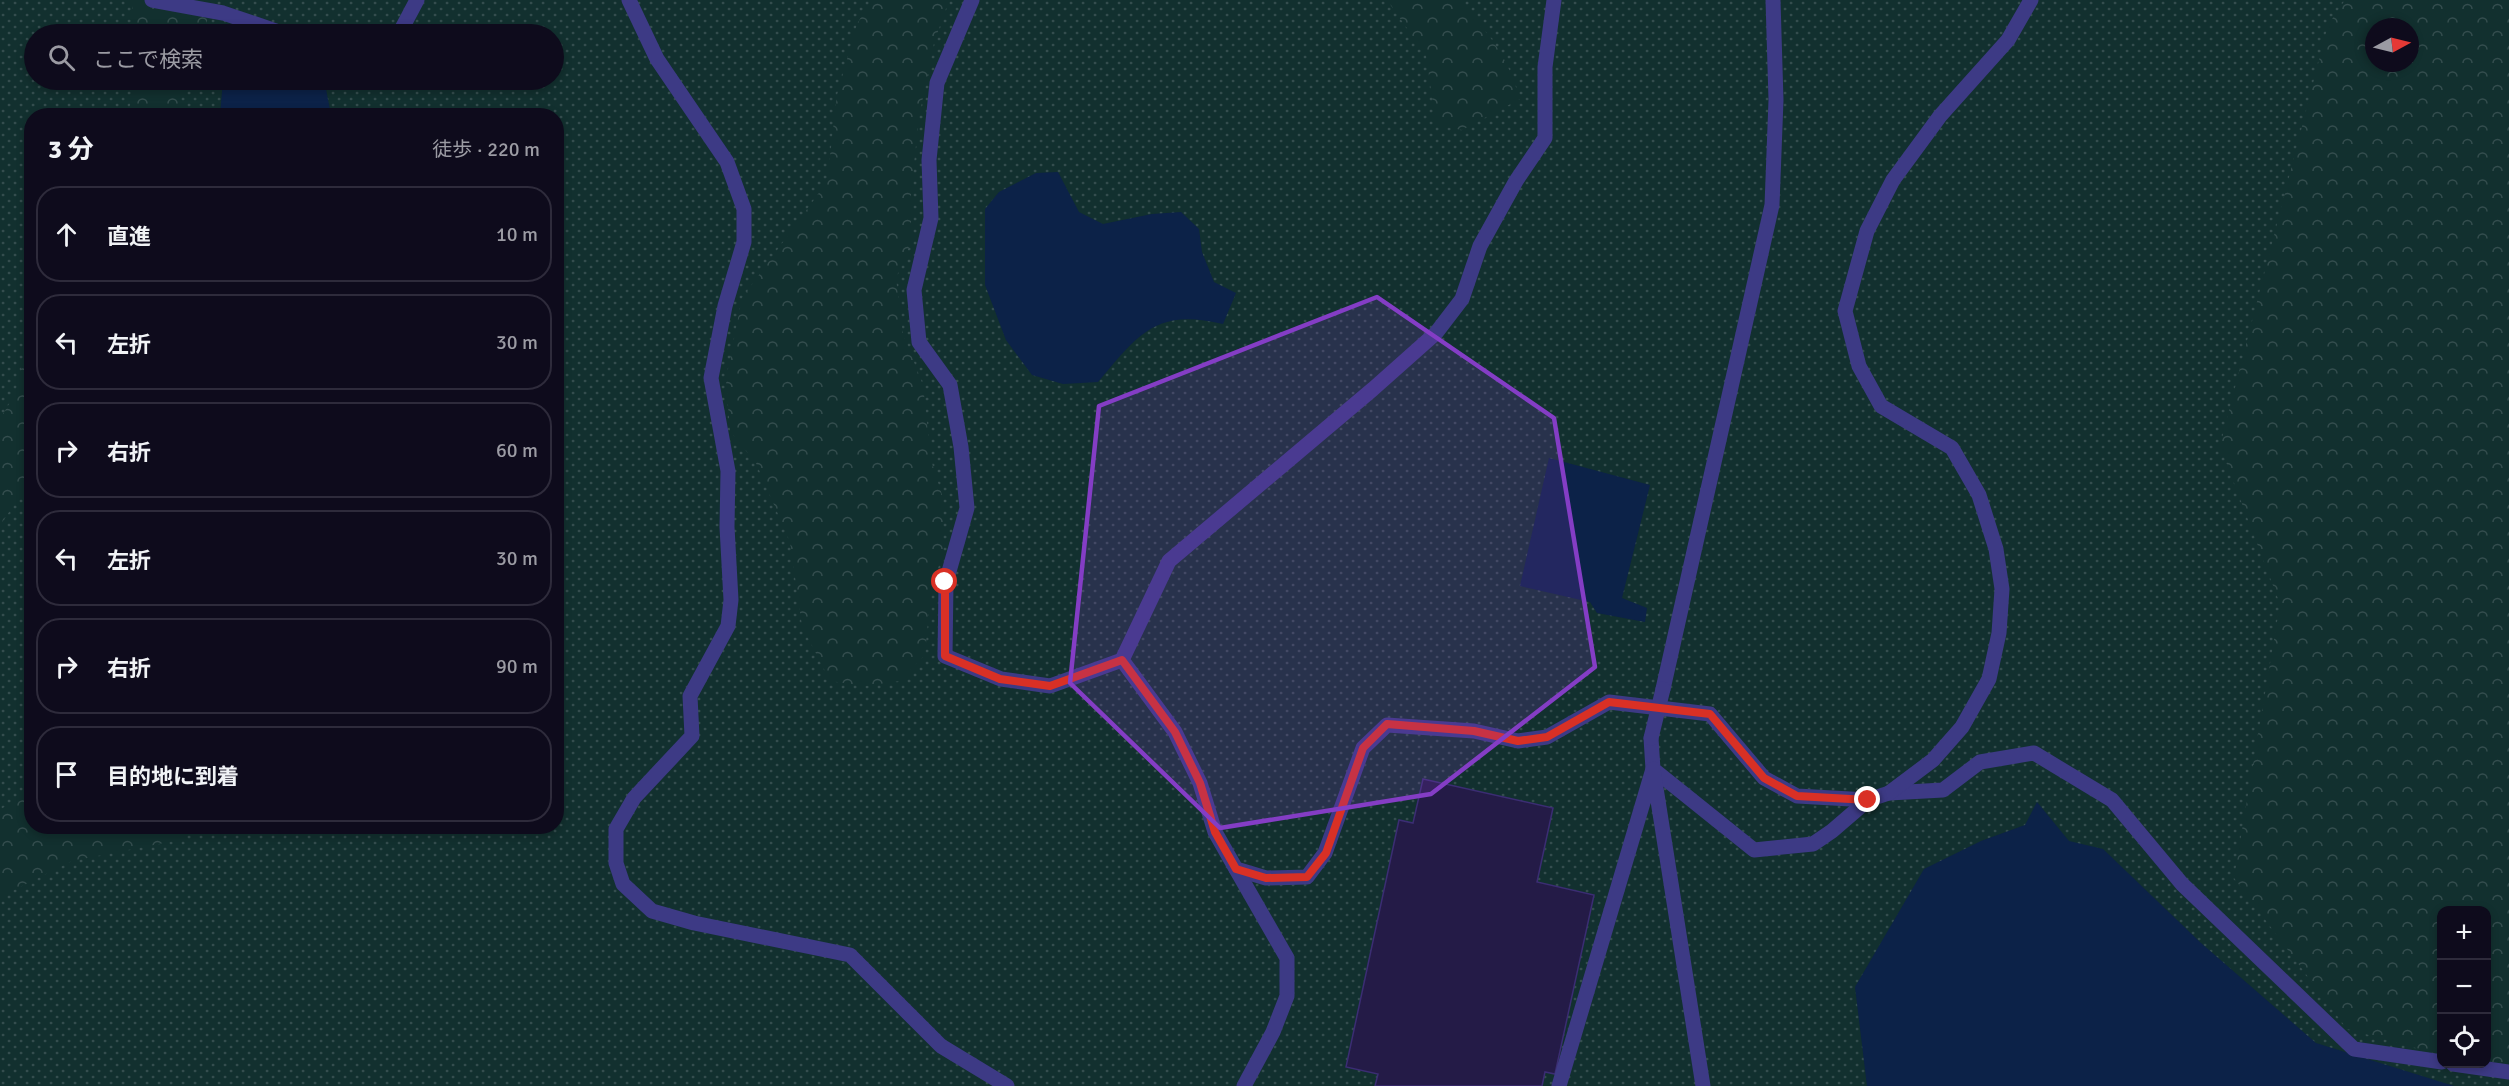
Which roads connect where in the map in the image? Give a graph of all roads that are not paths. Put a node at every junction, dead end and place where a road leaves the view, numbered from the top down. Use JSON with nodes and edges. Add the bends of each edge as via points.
{"nodes":[{"id":1,"x":152,"y":0,"type":"edge"},
{"id":2,"x":417,"y":0,"type":"edge"},
{"id":3,"x":629,"y":0,"type":"edge"},
{"id":4,"x":972,"y":0,"type":"edge"},
{"id":5,"x":1554,"y":0,"type":"edge"},
{"id":6,"x":1773,"y":0,"type":"edge"},
{"id":7,"x":2031,"y":0,"type":"edge"},
{"id":8,"x":255,"y":24,"type":"edge"},
{"id":9,"x":404,"y":24,"type":"edge"},
{"id":10,"x":1122,"y":660,"type":"junction"},
{"id":11,"x":1653,"y":769,"type":"junction"},
{"id":12,"x":1889,"y":793,"type":"junction"},
{"id":13,"x":1868,"y":800,"type":"junction"},
{"id":14,"x":1236,"y":869,"type":"junction"},
{"id":15,"x":2437,"y":1061,"type":"edge"},
{"id":16,"x":2481,"y":1068,"type":"edge"},
{"id":17,"x":2509,"y":1072,"type":"edge"},
{"id":18,"x":1007,"y":1086,"type":"edge"},
{"id":19,"x":1244,"y":1086,"type":"edge"},
{"id":20,"x":1558,"y":1086,"type":"edge"},
{"id":21,"x":1703,"y":1086,"type":"edge"}],
"edges":[{"from":1,"to":8,"type":"lane","via":[[223,13]]},
{"from":2,"to":9,"type":"lane"},
{"from":3,"to":18,"type":"lane","via":[[657,59],[727,162],[744,209],[744,242],[725,306],[711,378],[728,471],[728,626],[690,696],[692,736],[634,798],[616,830],[616,863],[623,884],[652,911],[850,955],[941,1046]]},
{"from":4,"to":10,"type":"lane","via":[[937,83],[929,160],[931,218],[914,290],[919,342],[950,386],[962,447],[967,508],[945,582],[945,656],[1000,679],[1050,686]]},
{"from":5,"to":10,"type":"lane","via":[[1545,67],[1545,138],[1480,246],[1462,299],[1436,333],[1169,561]]},
{"from":6,"to":11,"type":"lane","bridge":true,"via":[[1776,100],[1772,205],[1651,738]]},
{"from":7,"to":12,"type":"lane","via":[[2008,40],[1940,116],[1893,180],[1867,231],[1845,311],[1859,366],[1881,406],[1952,448],[1979,495],[1996,549],[2002,589],[2000,633],[1989,679],[1962,727],[1933,760]]},
{"from":10,"to":14,"type":"lane","via":[[1175,732],[1200,783],[1215,832]]},
{"from":11,"to":13,"type":"lane","via":[[1754,850],[1813,844]]},
{"from":11,"to":20,"type":"lane"},
{"from":11,"to":21,"type":"lane"},
{"from":12,"to":13,"type":"lane"},
{"from":12,"to":15,"type":"lane","via":[[1943,790],[1980,762],[2034,753],[2112,800],[2182,884],[2354,1048]]},
{"from":13,"to":14,"type":"lane","via":[[1797,796],[1764,778],[1710,714],[1609,702],[1547,737],[1518,741],[1474,731],[1387,724],[1363,748],[1326,853],[1307,877],[1266,878]]},
{"from":14,"to":19,"type":"lane","via":[[1287,958],[1287,996]]},
{"from":16,"to":17,"type":"lane"}]}
